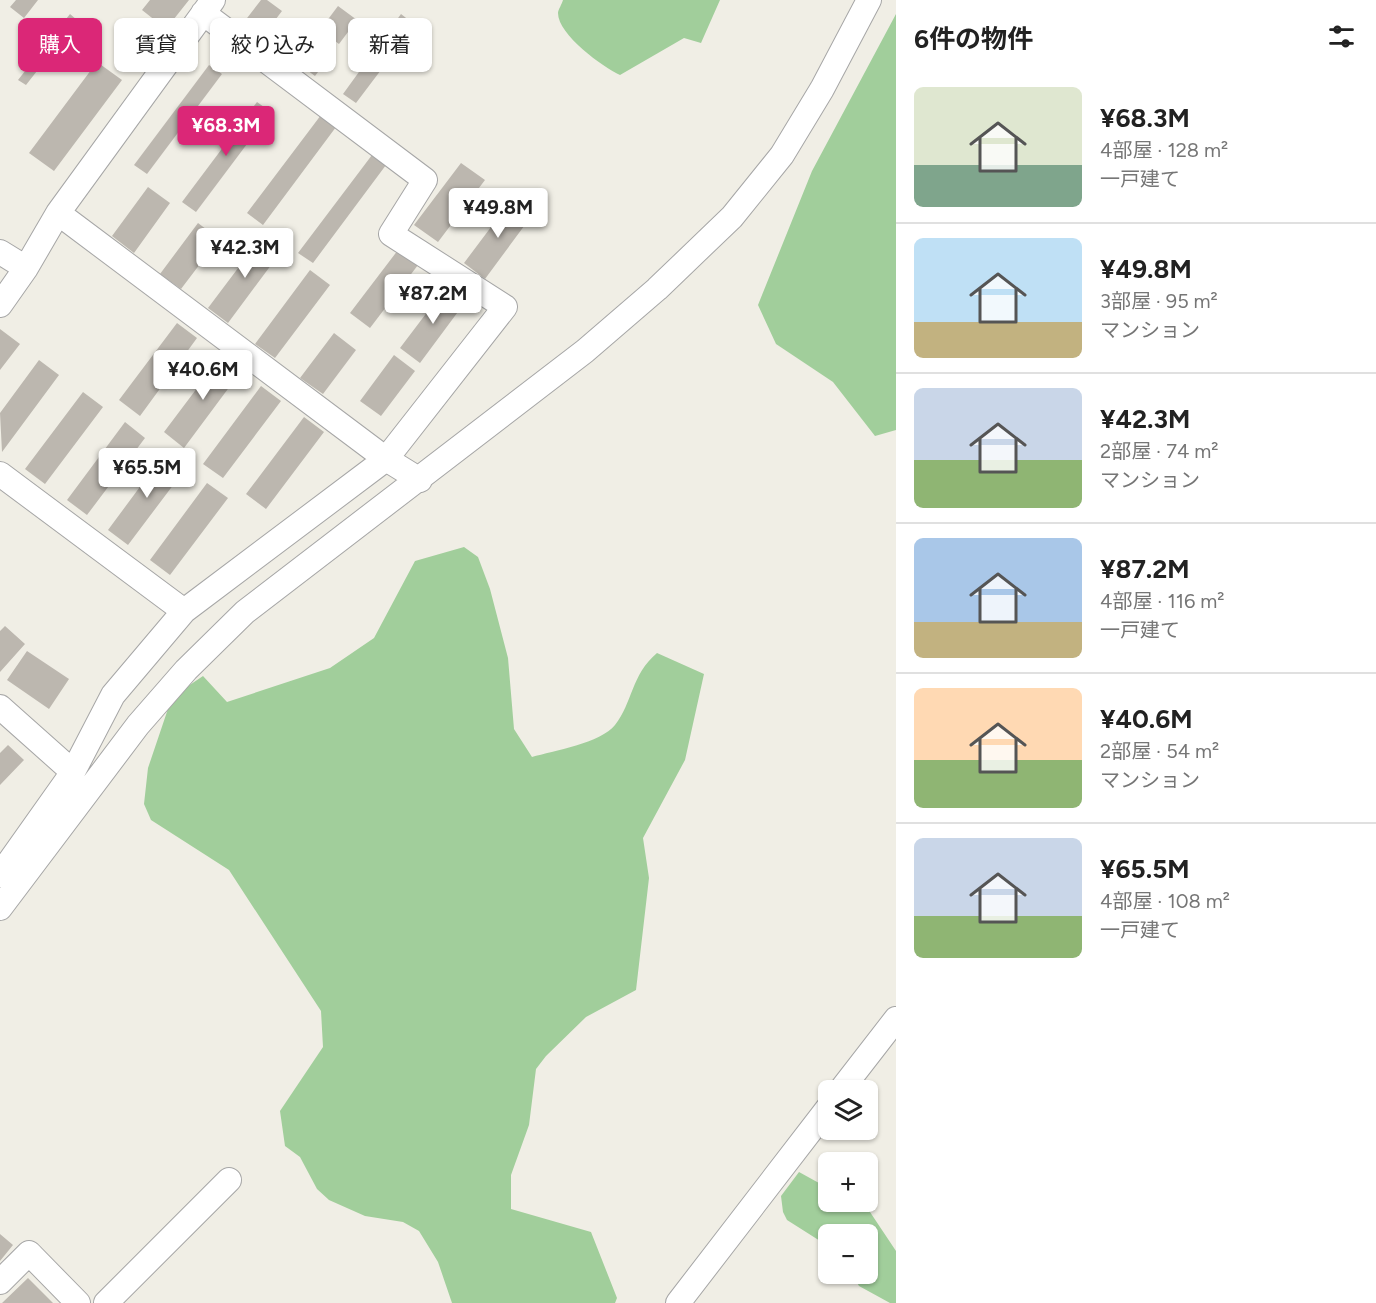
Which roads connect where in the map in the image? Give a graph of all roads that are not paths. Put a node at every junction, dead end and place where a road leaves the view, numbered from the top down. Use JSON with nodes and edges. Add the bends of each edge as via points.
{"nodes":[{"id":1,"x":869,"y":0,"type":"edge"},
{"id":2,"x":208,"y":7,"type":"edge"},
{"id":3,"x":58,"y":213,"type":"junction"},
{"id":4,"x":0,"y":252,"type":"edge"},
{"id":5,"x":26,"y":268,"type":"junction"},
{"id":6,"x":0,"y":306,"type":"edge"},
{"id":7,"x":386,"y":459,"type":"junction"},
{"id":8,"x":0,"y":474,"type":"edge"},
{"id":9,"x":420,"y":480,"type":"junction"},
{"id":10,"x":184,"y":611,"type":"junction"},
{"id":11,"x":0,"y":707,"type":"edge"},
{"id":12,"x":73,"y":772,"type":"junction"},
{"id":13,"x":0,"y":874,"type":"edge"},
{"id":14,"x":0,"y":908,"type":"edge"},
{"id":15,"x":896,"y":1019,"type":"edge"},
{"id":16,"x":849,"y":1080,"type":"edge"},
{"id":17,"x":818,"y":1121,"type":"edge"},
{"id":18,"x":229,"y":1180,"type":"dead end"},
{"id":19,"x":0,"y":1282,"type":"edge"},
{"id":20,"x":78,"y":1303,"type":"edge"},
{"id":21,"x":106,"y":1303,"type":"edge"},
{"id":22,"x":678,"y":1303,"type":"edge"}],
"edges":[{"from":1,"to":9,"type":"street","via":[[782,155],[732,217],[585,351]]},
{"from":2,"to":3,"type":"street"},
{"from":2,"to":7,"type":"street","via":[[425,180],[391,234],[504,306]]},
{"from":3,"to":5,"type":"street"},
{"from":3,"to":7,"type":"street"},
{"from":4,"to":5,"type":"street"},
{"from":5,"to":6,"type":"street"},
{"from":7,"to":9,"type":"street"},
{"from":7,"to":10,"type":"street"},
{"from":8,"to":10,"type":"street"},
{"from":9,"to":14,"type":"street","via":[[245,612],[186,670],[138,725]]},
{"from":10,"to":12,"type":"street","via":[[113,694]]},
{"from":11,"to":12,"type":"street"},
{"from":12,"to":13,"type":"street"},
{"from":15,"to":16,"type":"street"},
{"from":17,"to":22,"type":"street"},
{"from":18,"to":21,"type":"street"},
{"from":19,"to":20,"type":"street","via":[[29,1253]]}]}
